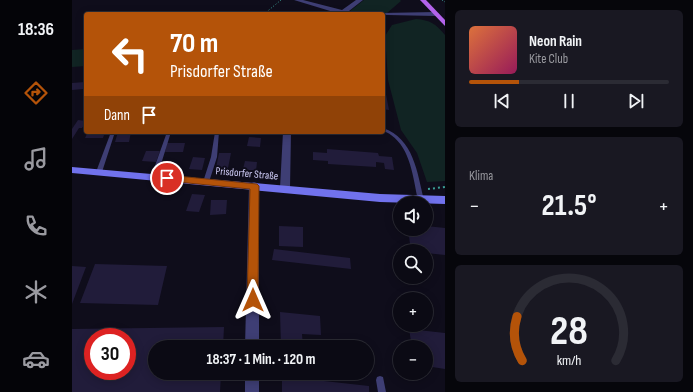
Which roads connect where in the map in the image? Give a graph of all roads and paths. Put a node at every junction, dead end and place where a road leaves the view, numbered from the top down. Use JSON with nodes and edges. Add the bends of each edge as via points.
{"nodes":[{"id":1,"x":281,"y":0,"type":"edge"},
{"id":2,"x":297,"y":0,"type":"edge"},
{"id":3,"x":360,"y":0,"type":"edge"},
{"id":4,"x":423,"y":0,"type":"edge"},
{"id":5,"x":442,"y":0,"type":"edge"},
{"id":6,"x":445,"y":2,"type":"edge"},
{"id":7,"x":266,"y":12,"type":"edge"},
{"id":8,"x":338,"y":12,"type":"edge"},
{"id":9,"x":342,"y":12,"type":"edge"},
{"id":10,"x":385,"y":14,"type":"edge"},
{"id":11,"x":436,"y":14,"type":"junction"},
{"id":12,"x":445,"y":24,"type":"edge"},
{"id":13,"x":385,"y":130,"type":"edge"},
{"id":14,"x":112,"y":134,"type":"edge"},
{"id":15,"x":168,"y":134,"type":"edge"},
{"id":16,"x":217,"y":134,"type":"edge"},
{"id":17,"x":287,"y":134,"type":"edge"},
{"id":18,"x":72,"y":170,"type":"edge"},
{"id":19,"x":99,"y":172,"type":"junction"},
{"id":20,"x":154,"y":177,"type":"junction"},
{"id":21,"x":206,"y":182,"type":"junction"},
{"id":22,"x":254,"y":186,"type":"junction"},
{"id":23,"x":285,"y":188,"type":"junction"},
{"id":24,"x":420,"y":196,"type":"edge"},
{"id":25,"x":445,"y":196,"type":"edge"},
{"id":26,"x":433,"y":198,"type":"edge"},
{"id":27,"x":393,"y":199,"type":"edge"},
{"id":28,"x":433,"y":200,"type":"edge"},
{"id":29,"x":445,"y":200,"type":"edge"},
{"id":30,"x":252,"y":340,"type":"edge"},
{"id":31,"x":252,"y":380,"type":"edge"},
{"id":32,"x":380,"y":380,"type":"dead end"},
{"id":33,"x":252,"y":392,"type":"edge"},
{"id":34,"x":382,"y":392,"type":"edge"}],
"edges":[{"from":1,"to":7,"type":"path"},
{"from":2,"to":8,"type":"street"},
{"from":3,"to":9,"type":"street"},
{"from":4,"to":11,"type":"main road"},
{"from":5,"to":6,"type":"path"},
{"from":10,"to":11,"type":"street"},
{"from":11,"to":12,"type":"main road"},
{"from":13,"to":24,"type":"lane","via":[[403,142],[409,154]]},
{"from":14,"to":19,"type":"lane"},
{"from":15,"to":20,"type":"lane"},
{"from":16,"to":21,"type":"lane","via":[[214,157]]},
{"from":17,"to":23,"type":"street"},
{"from":18,"to":19,"type":"main road","name":"Prisdorfer Straße"},
{"from":19,"to":20,"type":"main road","name":"Prisdorfer Straße"},
{"from":20,"to":21,"type":"main road","name":"Prisdorfer Straße"},
{"from":21,"to":22,"type":"main road","name":"Prisdorfer Straße"},
{"from":22,"to":23,"type":"main road","name":"Prisdorfer Straße"},
{"from":22,"to":30,"type":"street"},
{"from":23,"to":27,"type":"main road","name":"Prisdorfer Straße"},
{"from":25,"to":26,"type":"main road","name":"Prisdorfer Straße"},
{"from":28,"to":29,"type":"main road","name":"Prisdorfer Straße"},
{"from":31,"to":33,"type":"street"},
{"from":32,"to":34,"type":"lane"}]}
